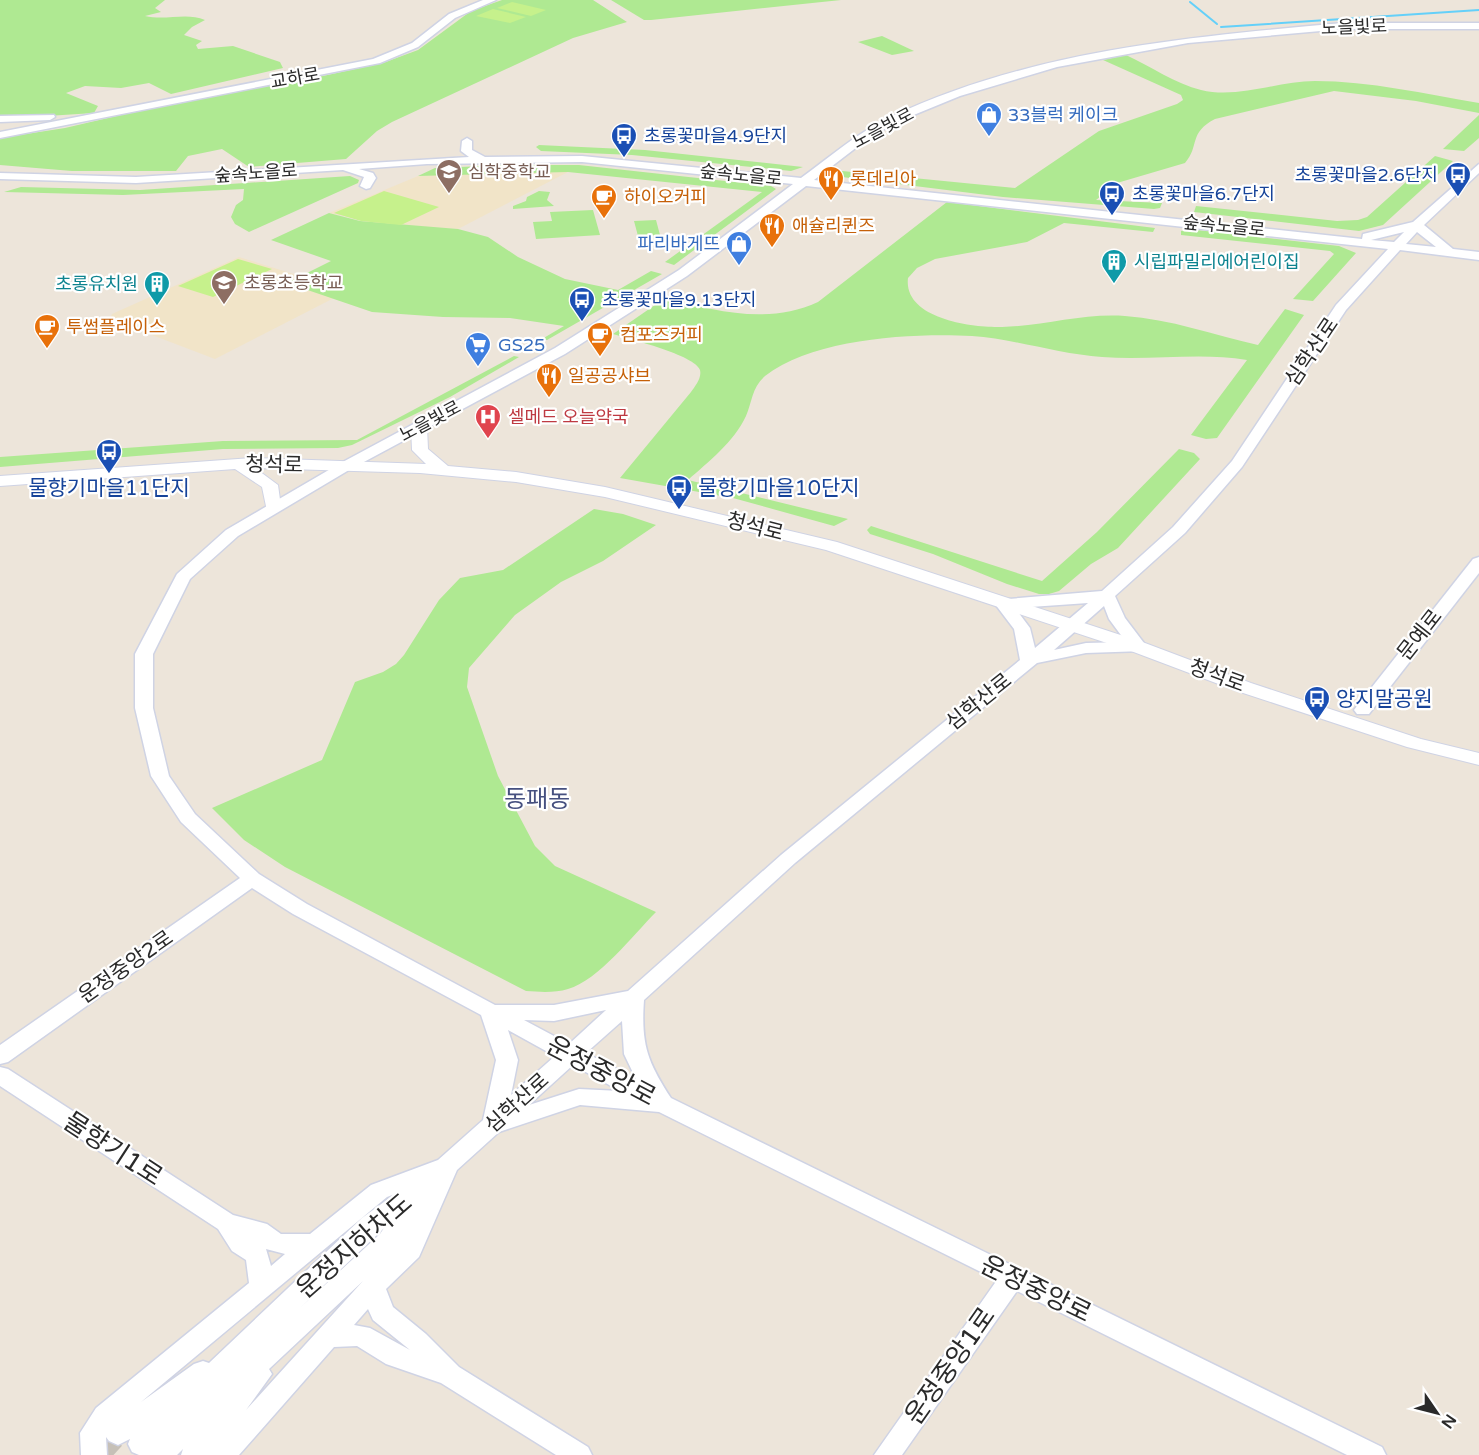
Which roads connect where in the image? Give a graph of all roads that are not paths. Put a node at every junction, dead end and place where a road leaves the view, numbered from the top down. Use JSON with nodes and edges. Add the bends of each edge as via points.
{"nodes":[{"id":1,"x":491,"y":0,"type":"edge"},
{"id":2,"x":1479,"y":26,"type":"edge"},
{"id":3,"x":85,"y":118,"type":"junction"},
{"id":4,"x":0,"y":119,"type":"edge"},
{"id":5,"x":0,"y":135,"type":"edge"},
{"id":6,"x":466,"y":141,"type":"dead end"},
{"id":7,"x":481,"y":159,"type":"junction"},
{"id":8,"x":340,"y":167,"type":"junction"},
{"id":9,"x":1479,"y":167,"type":"edge"},
{"id":10,"x":0,"y":177,"type":"edge"},
{"id":11,"x":805,"y":181,"type":"junction"},
{"id":12,"x":366,"y":186,"type":"dead end"},
{"id":13,"x":1417,"y":225,"type":"junction"},
{"id":14,"x":1348,"y":240,"type":"junction"},
{"id":15,"x":1400,"y":246,"type":"junction"},
{"id":16,"x":1452,"y":253,"type":"junction"},
{"id":17,"x":1479,"y":255,"type":"edge"},
{"id":18,"x":1383,"y":264,"type":"junction"},
{"id":19,"x":419,"y":427,"type":"junction"},
{"id":20,"x":238,"y":464,"type":"junction"},
{"id":21,"x":344,"y":467,"type":"junction"},
{"id":22,"x":444,"y":471,"type":"junction"},
{"id":23,"x":0,"y":481,"type":"edge"},
{"id":24,"x":273,"y":507,"type":"junction"},
{"id":25,"x":1479,"y":562,"type":"edge"},
{"id":26,"x":1107,"y":595,"type":"junction"},
{"id":27,"x":1003,"y":604,"type":"junction"},
{"id":28,"x":1072,"y":626,"type":"junction"},
{"id":29,"x":1138,"y":647,"type":"junction"},
{"id":30,"x":1029,"y":660,"type":"junction"},
{"id":31,"x":1363,"y":710,"type":"dead end"},
{"id":32,"x":1479,"y":759,"type":"edge"},
{"id":33,"x":252,"y":879,"type":"junction"},
{"id":34,"x":634,"y":997,"type":"junction"},
{"id":35,"x":490,"y":1012,"type":"junction"},
{"id":36,"x":570,"y":1055,"type":"junction"},
{"id":37,"x":0,"y":1056,"type":"edge"},
{"id":38,"x":0,"y":1076,"type":"edge"},
{"id":39,"x":663,"y":1104,"type":"junction"},
{"id":40,"x":493,"y":1125,"type":"junction"},
{"id":41,"x":450,"y":1164,"type":"junction"},
{"id":42,"x":424,"y":1186,"type":"junction"},
{"id":43,"x":226,"y":1222,"type":"junction"},
{"id":44,"x":316,"y":1243,"type":"junction"},
{"id":45,"x":1013,"y":1277,"type":"junction"},
{"id":46,"x":373,"y":1286,"type":"junction"},
{"id":47,"x":262,"y":1287,"type":"junction"},
{"id":48,"x":297,"y":1326,"type":"junction"},
{"id":49,"x":327,"y":1338,"type":"junction"},
{"id":50,"x":450,"y":1376,"type":"junction"},
{"id":51,"x":139,"y":1444,"type":"edge"},
{"id":52,"x":94,"y":1455,"type":"edge"},
{"id":53,"x":194,"y":1455,"type":"edge"},
{"id":54,"x":222,"y":1455,"type":"edge"},
{"id":55,"x":579,"y":1455,"type":"edge"},
{"id":56,"x":887,"y":1455,"type":"edge"},
{"id":57,"x":1372,"y":1455,"type":"edge"}],
"edges":[{"from":1,"to":3,"type":"street","name":"교하로","via":[[452,16],[415,45],[376,61]]},
{"from":2,"to":11,"type":"street","name":"노을빛로","via":[[1368,26],[1264,32],[1157,45],[1055,64],[956,94],[895,119],[843,150]]},
{"from":3,"to":4,"type":"street","name":"교하로"},
{"from":3,"to":5,"type":"street","name":"교하로"},
{"from":6,"to":7,"type":"street","via":[[466,151]]},
{"from":7,"to":8,"type":"street","name":"숲속노을로"},
{"from":7,"to":11,"type":"street","name":"숲속노을로","via":[[582,159]]},
{"from":8,"to":10,"type":"street","name":"숲속노을로","via":[[136,180]]},
{"from":8,"to":12,"type":"street","via":[[366,172],[370,178]]},
{"from":9,"to":13,"type":"street","name":"심학산로"},
{"from":11,"to":14,"type":"street","name":"숲속노을로"},
{"from":11,"to":19,"type":"street","name":"노을빛로","via":[[683,273],[560,351]]},
{"from":13,"to":14,"type":"street"},
{"from":13,"to":15,"type":"street","name":"심학산로"},
{"from":13,"to":16,"type":"street"},
{"from":14,"to":15,"type":"street","name":"숲속노을로"},
{"from":14,"to":18,"type":"street","via":[[1372,250]]},
{"from":15,"to":16,"type":"street","name":"숲속노을로"},
{"from":15,"to":18,"type":"street","name":"심학산로"},
{"from":16,"to":17,"type":"street","name":"숲속노을로"},
{"from":16,"to":18,"type":"street","via":[[1415,255]]},
{"from":18,"to":26,"type":"street","name":"심학산로","via":[[1341,308],[1237,464],[1179,530]]},
{"from":19,"to":21,"type":"street","name":"노을빛로"},
{"from":19,"to":22,"type":"main road","via":[[420,450]]},
{"from":20,"to":21,"type":"main road","name":"청석로"},
{"from":20,"to":23,"type":"main road","name":"청석로"},
{"from":20,"to":24,"type":"main road","via":[[270,485]]},
{"from":21,"to":22,"type":"main road","name":"청석로"},
{"from":21,"to":24,"type":"street","name":"노을빛로"},
{"from":22,"to":27,"type":"main road","name":"청석로","via":[[528,479],[657,503],[831,546]]},
{"from":24,"to":33,"type":"street","name":"운정중앙로","via":[[232,533],[183,577],[144,654],[144,708],[160,776],[188,818]]},
{"from":25,"to":31,"type":"street","name":"문예로"},
{"from":26,"to":27,"type":"street"},
{"from":26,"to":28,"type":"street","name":"심학산로"},
{"from":26,"to":29,"type":"street","via":[[1117,620]]},
{"from":27,"to":28,"type":"main road","name":"청석로"},
{"from":27,"to":30,"type":"street","via":[[1022,628]]},
{"from":28,"to":29,"type":"main road","name":"청석로"},
{"from":28,"to":30,"type":"street","name":"심학산로"},
{"from":29,"to":30,"type":"street","via":[[1086,648]]},
{"from":29,"to":32,"type":"main road","name":"청석로","via":[[1414,743]]},
{"from":30,"to":34,"type":"street","name":"심학산로","via":[[788,859]]},
{"from":33,"to":35,"type":"street","name":"운정중앙로"},
{"from":33,"to":37,"type":"street","name":"운정중앙2로"},
{"from":34,"to":35,"type":"street","via":[[554,1013]]},
{"from":34,"to":36,"type":"street","name":"심학산로"},
{"from":34,"to":39,"type":"street","via":[[635,1061]]},
{"from":35,"to":36,"type":"street","name":"운정중앙로"},
{"from":35,"to":40,"type":"street","via":[[507,1060]]},
{"from":36,"to":39,"type":"street","name":"운정중앙로"},
{"from":36,"to":40,"type":"street","name":"심학산로"},
{"from":38,"to":43,"type":"street","name":"물향기1로"},
{"from":39,"to":40,"type":"street","via":[[579,1097]]},
{"from":39,"to":45,"type":"street","name":"운정중앙로"},
{"from":40,"to":41,"type":"street","name":"심학산로"},
{"from":41,"to":42,"type":"street","name":"심학산로"},
{"from":41,"to":44,"type":"street","via":[[378,1191]]},
{"from":41,"to":46,"type":"street","via":[[410,1250]]},
{"from":42,"to":48,"type":"street","name":"운정지하차도","via":[[389,1240]]},
{"from":42,"to":51,"type":"street","name":"운정지하차도","via":[[370,1225]]},
{"from":43,"to":44,"type":"street","via":[[258,1231],[276,1243]]},
{"from":43,"to":47,"type":"street","via":[[241,1244],[256,1256]]},
{"from":44,"to":47,"type":"street"},
{"from":45,"to":56,"type":"street","name":"운정중앙1로"},
{"from":45,"to":57,"type":"street","name":"운정중앙로"},
{"from":46,"to":49,"type":"street"},
{"from":46,"to":50,"type":"street","via":[[382,1313],[417,1341]]},
{"from":47,"to":52,"type":"street","via":[[105,1416],[93,1433]]},
{"from":48,"to":51,"type":"street","name":"운정지하차도"},
{"from":48,"to":53,"type":"street"},
{"from":49,"to":50,"type":"street","via":[[361,1335],[395,1356]]},
{"from":49,"to":54,"type":"street"},
{"from":50,"to":55,"type":"street"}]}
